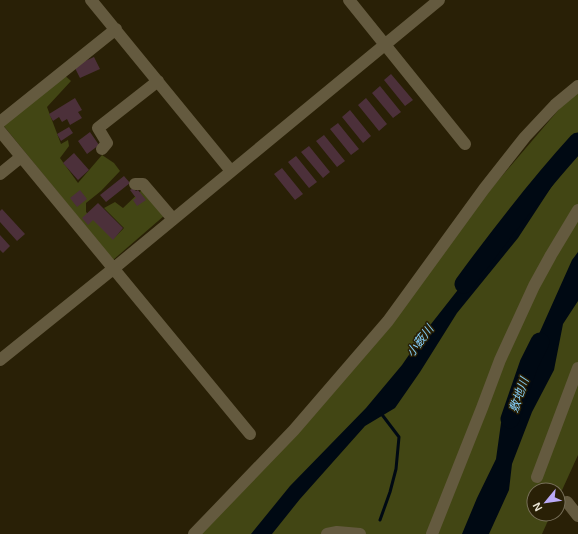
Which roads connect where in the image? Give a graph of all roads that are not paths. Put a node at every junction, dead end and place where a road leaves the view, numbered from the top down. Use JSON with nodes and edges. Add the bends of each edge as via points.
{"nodes":[{"id":1,"x":91,"y":0,"type":"edge"},
{"id":2,"x":348,"y":0,"type":"edge"},
{"id":3,"x":439,"y":0,"type":"edge"},
{"id":4,"x":116,"y":29,"type":"junction"},
{"id":5,"x":385,"y":44,"type":"junction"},
{"id":6,"x":158,"y":81,"type":"junction"},
{"id":7,"x":578,"y":86,"type":"edge"},
{"id":8,"x":0,"y":122,"type":"edge"},
{"id":9,"x":0,"y":131,"type":"edge"},
{"id":10,"x":466,"y":144,"type":"dead end"},
{"id":11,"x":102,"y":149,"type":"dead end"},
{"id":12,"x":21,"y":157,"type":"junction"},
{"id":13,"x":231,"y":171,"type":"junction"},
{"id":14,"x":0,"y":174,"type":"edge"},
{"id":15,"x":135,"y":184,"type":"dead end"},
{"id":16,"x":578,"y":210,"type":"edge"},
{"id":17,"x":173,"y":219,"type":"junction"},
{"id":18,"x":113,"y":269,"type":"junction"},
{"id":19,"x":0,"y":360,"type":"edge"},
{"id":20,"x":578,"y":368,"type":"edge"},
{"id":21,"x":250,"y":434,"type":"dead end"},
{"id":22,"x":537,"y":477,"type":"dead end"},
{"id":23,"x":567,"y":502,"type":"dead end"},
{"id":24,"x":578,"y":516,"type":"edge"},
{"id":25,"x":194,"y":534,"type":"edge"},
{"id":26,"x":327,"y":534,"type":"edge"},
{"id":27,"x":360,"y":534,"type":"edge"},
{"id":28,"x":432,"y":534,"type":"edge"}],
"edges":[{"from":1,"to":4,"type":"street"},
{"from":2,"to":5,"type":"street"},
{"from":3,"to":5,"type":"street"},
{"from":4,"to":6,"type":"street"},
{"from":4,"to":8,"type":"street"},
{"from":5,"to":10,"type":"street"},
{"from":5,"to":13,"type":"street"},
{"from":6,"to":11,"type":"street","via":[[98,128],[107,143]]},
{"from":6,"to":13,"type":"street"},
{"from":7,"to":25,"type":"street","via":[[555,105],[525,137],[388,321],[299,425]]},
{"from":9,"to":12,"type":"street"},
{"from":12,"to":14,"type":"street"},
{"from":12,"to":18,"type":"street"},
{"from":13,"to":17,"type":"street"},
{"from":15,"to":17,"type":"street","via":[[143,184]]},
{"from":16,"to":28,"type":"street","via":[[534,286],[500,360]]},
{"from":17,"to":18,"type":"street"},
{"from":18,"to":19,"type":"street"},
{"from":18,"to":21,"type":"street"},
{"from":20,"to":22,"type":"street"},
{"from":23,"to":24,"type":"street"},
{"from":26,"to":27,"type":"street"}]}
